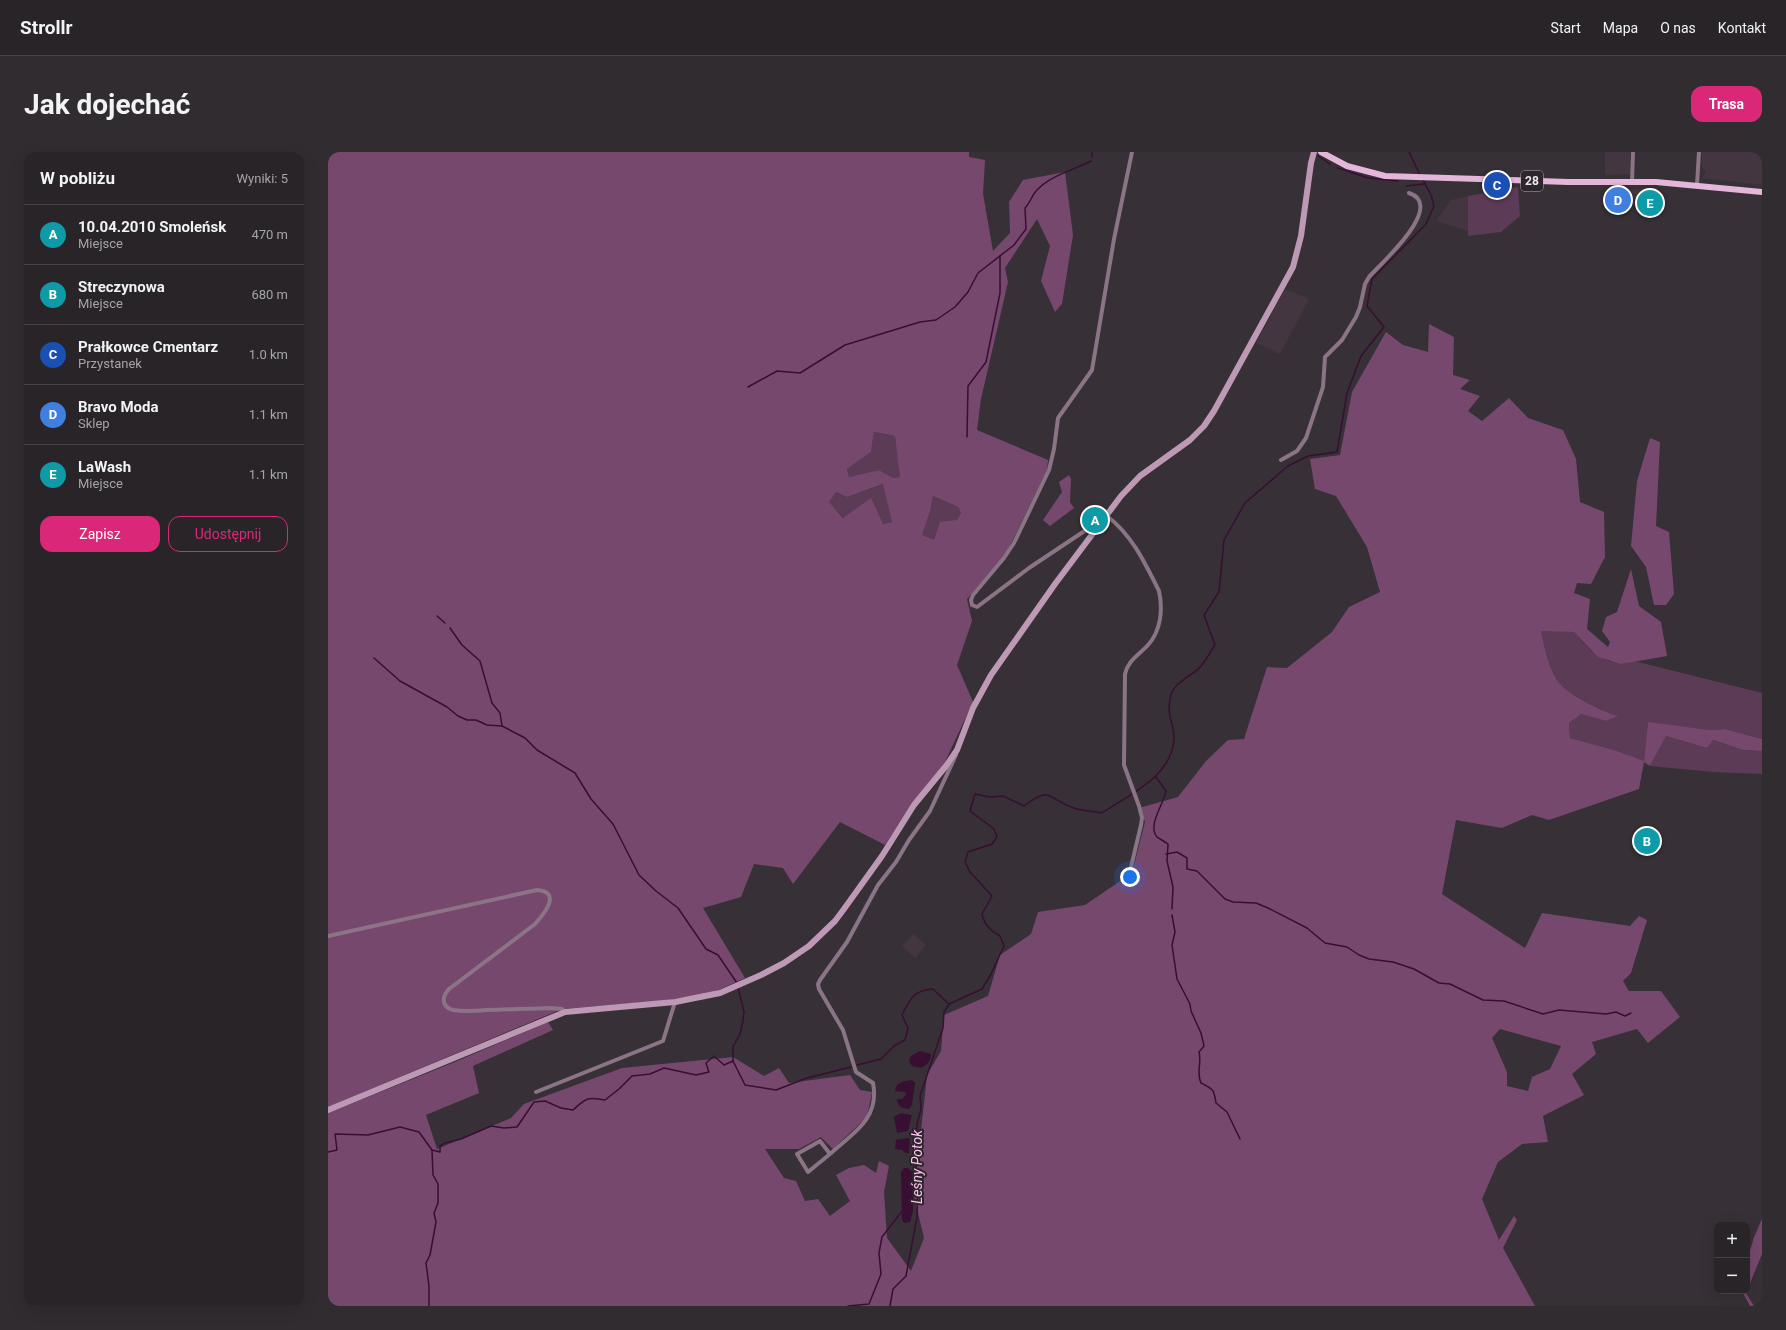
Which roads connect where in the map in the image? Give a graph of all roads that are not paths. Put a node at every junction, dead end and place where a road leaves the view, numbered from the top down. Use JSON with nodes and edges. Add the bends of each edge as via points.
{"nodes":[{"id":1,"x":1132,"y":152,"type":"edge"},
{"id":2,"x":1314,"y":152,"type":"edge"},
{"id":3,"x":1321,"y":152,"type":"edge"},
{"id":4,"x":1633,"y":152,"type":"edge"},
{"id":5,"x":1699,"y":152,"type":"edge"},
{"id":6,"x":1632,"y":182,"type":"junction"},
{"id":7,"x":1697,"y":185,"type":"junction"},
{"id":8,"x":1762,"y":192,"type":"edge"},
{"id":9,"x":1409,"y":193,"type":"dead end"},
{"id":10,"x":1281,"y":460,"type":"dead end"},
{"id":11,"x":1107,"y":516,"type":"junction"},
{"id":12,"x":1099,"y":526,"type":"junction"},
{"id":13,"x":955,"y":752,"type":"junction"},
{"id":14,"x":1131,"y":867,"type":"dead end"},
{"id":15,"x":328,"y":936,"type":"edge"},
{"id":16,"x":675,"y":1002,"type":"junction"},
{"id":17,"x":565,"y":1012,"type":"junction"},
{"id":18,"x":536,"y":1092,"type":"dead end"},
{"id":19,"x":328,"y":1110,"type":"edge"},
{"id":20,"x":830,"y":1154,"type":"junction"}],
"edges":[{"from":1,"to":12,"type":"street","via":[[1114,239],[1092,370],[1058,418],[1049,470],[1014,543],[973,595],[972,605],[977,606],[1088,528]]},
{"from":2,"to":11,"type":"street","via":[[1301,236],[1293,267],[1219,404],[1204,426],[1190,440],[1132,483]]},
{"from":3,"to":6,"type":"main road","number":"28","via":[[1347,166],[1385,176]]},
{"from":4,"to":6,"type":"street"},
{"from":5,"to":7,"type":"street"},
{"from":6,"to":7,"type":"main road","number":"28"},
{"from":7,"to":8,"type":"main road","number":"28"},
{"from":9,"to":10,"type":"street","via":[[1416,196],[1419,202],[1417,221],[1409,234],[1365,284],[1356,317],[1342,340],[1325,357],[1323,387],[1306,438],[1297,451]]},
{"from":11,"to":12,"type":"street"},
{"from":11,"to":14,"type":"street","via":[[1123,530],[1135,546],[1161,599],[1156,634],[1129,663],[1125,674],[1124,765],[1139,806],[1141,825]]},
{"from":12,"to":13,"type":"street","via":[[989,679],[973,708]]},
{"from":13,"to":16,"type":"street","via":[[914,805],[844,909],[820,936],[784,963],[732,989]]},
{"from":13,"to":20,"type":"street","via":[[953,764],[930,811],[878,885],[847,942],[820,980],[819,989],[843,1030],[856,1072],[873,1083],[874,1091],[873,1108],[865,1124]]},
{"from":15,"to":17,"type":"street","via":[[537,890],[543,891],[549,899],[545,913],[449,989],[444,994],[444,1004],[448,1008],[463,1011],[550,1008],[562,1009]]},
{"from":16,"to":17,"type":"street"},
{"from":16,"to":18,"type":"street","via":[[663,1041]]},
{"from":17,"to":19,"type":"street"},
{"from":20,"to":20,"type":"street","via":[[820,1141],[797,1154],[808,1172]]}]}
